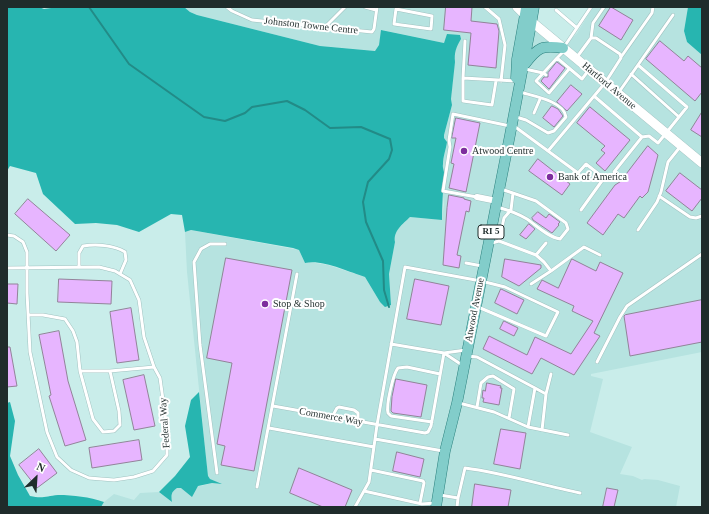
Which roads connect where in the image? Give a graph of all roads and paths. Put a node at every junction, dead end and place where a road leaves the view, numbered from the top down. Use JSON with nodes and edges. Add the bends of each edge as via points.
{"nodes":[{"id":1,"x":227,"y":7,"type":"edge"},
{"id":2,"x":345,"y":7,"type":"edge"},
{"id":3,"x":365,"y":7,"type":"edge"},
{"id":4,"x":411,"y":7,"type":"edge"},
{"id":5,"x":485,"y":7,"type":"edge"},
{"id":6,"x":534,"y":7,"type":"edge"},
{"id":7,"x":591,"y":7,"type":"edge"},
{"id":8,"x":604,"y":7,"type":"edge"},
{"id":9,"x":653,"y":7,"type":"edge"},
{"id":10,"x":376,"y":9,"type":"edge"},
{"id":11,"x":556,"y":10,"type":"dead end"},
{"id":12,"x":410,"y":11,"type":"junction"},
{"id":13,"x":525,"y":12,"type":"edge"},
{"id":14,"x":673,"y":15,"type":"dead end"},
{"id":15,"x":324,"y":28,"type":"junction"},
{"id":16,"x":577,"y":28,"type":"junction"},
{"id":17,"x":591,"y":38,"type":"junction"},
{"id":18,"x":465,"y":41,"type":"dead end"},
{"id":19,"x":564,"y":49,"type":"junction"},
{"id":20,"x":557,"y":58,"type":"junction"},
{"id":21,"x":576,"y":58,"type":"junction"},
{"id":22,"x":621,"y":58,"type":"junction"},
{"id":23,"x":638,"y":65,"type":"junction"},
{"id":24,"x":523,"y":68,"type":"junction"},
{"id":25,"x":570,"y":68,"type":"junction"},
{"id":26,"x":590,"y":70,"type":"junction"},
{"id":27,"x":544,"y":74,"type":"junction"},
{"id":28,"x":631,"y":74,"type":"junction"},
{"id":29,"x":463,"y":78,"type":"junction"},
{"id":30,"x":496,"y":81,"type":"junction"},
{"id":31,"x":502,"y":81,"type":"junction"},
{"id":32,"x":516,"y":81,"type":"junction"},
{"id":33,"x":605,"y":83,"type":"junction"},
{"id":34,"x":518,"y":92,"type":"junction"},
{"id":35,"x":618,"y":93,"type":"junction"},
{"id":36,"x":594,"y":96,"type":"junction"},
{"id":37,"x":540,"y":99,"type":"junction"},
{"id":38,"x":534,"y":113,"type":"dead end"},
{"id":39,"x":679,"y":116,"type":"junction"},
{"id":40,"x":513,"y":120,"type":"junction"},
{"id":41,"x":666,"y":133,"type":"junction"},
{"id":42,"x":642,"y":137,"type":"junction"},
{"id":43,"x":681,"y":146,"type":"junction"},
{"id":44,"x":548,"y":151,"type":"junction"},
{"id":45,"x":701,"y":160,"type":"edge"},
{"id":46,"x":621,"y":178,"type":"dead end"},
{"id":47,"x":499,"y":188,"type":"junction"},
{"id":48,"x":514,"y":193,"type":"junction"},
{"id":49,"x":659,"y":196,"type":"junction"},
{"id":50,"x":477,"y":198,"type":"joint"},
{"id":51,"x":496,"y":204,"type":"junction"},
{"id":52,"x":511,"y":210,"type":"junction"},
{"id":53,"x":581,"y":210,"type":"dead end"},
{"id":54,"x":702,"y":216,"type":"edge"},
{"id":55,"x":638,"y":230,"type":"dead end"},
{"id":56,"x":7,"y":235,"type":"edge"},
{"id":57,"x":498,"y":241,"type":"junction"},
{"id":58,"x":546,"y":243,"type":"dead end"},
{"id":59,"x":225,"y":244,"type":"dead end"},
{"id":60,"x":488,"y":244,"type":"junction"},
{"id":61,"x":702,"y":254,"type":"edge"},
{"id":62,"x":536,"y":255,"type":"junction"},
{"id":63,"x":600,"y":256,"type":"dead end"},
{"id":64,"x":466,"y":264,"type":"dead end"},
{"id":65,"x":484,"y":266,"type":"junction"},
{"id":66,"x":79,"y":267,"type":"junction"},
{"id":67,"x":7,"y":268,"type":"edge"},
{"id":68,"x":28,"y":268,"type":"junction"},
{"id":69,"x":551,"y":271,"type":"junction"},
{"id":70,"x":120,"y":274,"type":"junction"},
{"id":71,"x":297,"y":274,"type":"dead end"},
{"id":72,"x":481,"y":281,"type":"junction"},
{"id":73,"x":531,"y":284,"type":"dead end"},
{"id":74,"x":475,"y":306,"type":"junction"},
{"id":75,"x":28,"y":315,"type":"junction"},
{"id":76,"x":391,"y":344,"type":"junction"},
{"id":77,"x":467,"y":352,"type":"junction"},
{"id":78,"x":444,"y":353,"type":"junction"},
{"id":79,"x":597,"y":362,"type":"dead end"},
{"id":80,"x":464,"y":366,"type":"junction"},
{"id":81,"x":154,"y":367,"type":"junction"},
{"id":82,"x":80,"y":371,"type":"junction"},
{"id":83,"x":110,"y":371,"type":"junction"},
{"id":84,"x":440,"y":374,"type":"junction"},
{"id":85,"x":551,"y":374,"type":"dead end"},
{"id":86,"x":535,"y":388,"type":"junction"},
{"id":87,"x":546,"y":394,"type":"junction"},
{"id":88,"x":457,"y":403,"type":"junction"},
{"id":89,"x":273,"y":406,"type":"junction"},
{"id":90,"x":477,"y":407,"type":"junction"},
{"id":91,"x":332,"y":417,"type":"junction"},
{"id":92,"x":509,"y":418,"type":"junction"},
{"id":93,"x":358,"y":422,"type":"junction"},
{"id":94,"x":432,"y":422,"type":"junction"},
{"id":95,"x":377,"y":425,"type":"junction"},
{"id":96,"x":528,"y":427,"type":"junction"},
{"id":97,"x":268,"y":428,"type":"junction"},
{"id":98,"x":542,"y":430,"type":"junction"},
{"id":99,"x":568,"y":435,"type":"dead end"},
{"id":100,"x":375,"y":439,"type":"junction"},
{"id":101,"x":374,"y":447,"type":"junction"},
{"id":102,"x":445,"y":451,"type":"junction"},
{"id":103,"x":371,"y":470,"type":"junction"},
{"id":104,"x":218,"y":473,"type":"dead end"},
{"id":105,"x":257,"y":487,"type":"dead end"},
{"id":106,"x":364,"y":491,"type":"junction"},
{"id":107,"x":580,"y":493,"type":"dead end"},
{"id":108,"x":458,"y":498,"type":"junction"},
{"id":109,"x":437,"y":501,"type":"edge"},
{"id":110,"x":421,"y":503,"type":"junction"},
{"id":111,"x":355,"y":507,"type":"edge"},
{"id":112,"x":427,"y":507,"type":"edge"},
{"id":113,"x":457,"y":507,"type":"edge"}],
"edges":[{"from":1,"to":15,"type":"lane","name":"Johnston Towne Centre","via":[[252,20]]},
{"from":2,"to":15,"type":"lane"},
{"from":3,"to":10,"type":"lane"},
{"from":4,"to":12,"type":"lane"},
{"from":5,"to":31,"type":"lane","via":[[499,19],[505,45]]},
{"from":6,"to":13,"type":"main road","name":"Atwood Avenue","number":"RI 5"},
{"from":7,"to":16,"type":"lane"},
{"from":8,"to":17,"type":"lane","via":[[593,23]]},
{"from":9,"to":22,"type":"lane","via":[[652,13]]},
{"from":10,"to":15,"type":"lane","name":"Johnston Towne Centre","via":[[372,32]]},
{"from":11,"to":16,"type":"lane"},
{"from":12,"to":12,"type":"lane","via":[[396,9],[394,24],[431,29],[432,16]]},
{"from":13,"to":19,"type":"main road","name":"Hartford Avenue"},
{"from":13,"to":24,"type":"main road","name":"Atwood Avenue","number":"RI 5","via":[[530,30]]},
{"from":13,"to":32,"type":"main road","name":"Atwood Avenue","number":"RI 5"},
{"from":14,"to":23,"type":"lane"},
{"from":16,"to":19,"type":"lane"},
{"from":17,"to":21,"type":"lane"},
{"from":17,"to":22,"type":"lane","via":[[596,38],[620,54]]},
{"from":18,"to":29,"type":"lane"},
{"from":19,"to":20,"type":"lane"},
{"from":19,"to":21,"type":"main road","name":"Hartford Avenue"},
{"from":19,"to":24,"type":"main road","via":[[552,46],[540,48],[532,54]]},
{"from":20,"to":25,"type":"lane"},
{"from":20,"to":27,"type":"lane"},
{"from":21,"to":26,"type":"main road","name":"Hartford Avenue"},
{"from":22,"to":33,"type":"lane"},
{"from":23,"to":28,"type":"lane"},
{"from":23,"to":39,"type":"lane","via":[[688,107]]},
{"from":24,"to":27,"type":"lane"},
{"from":24,"to":34,"type":"main road","name":"Atwood Avenue","number":"RI 5"},
{"from":25,"to":26,"type":"lane","via":[[582,79]]},
{"from":25,"to":27,"type":"lane","via":[[548,93],[536,81]]},
{"from":26,"to":33,"type":"main road","name":"Hartford Avenue"},
{"from":28,"to":35,"type":"lane"},
{"from":28,"to":39,"type":"lane"},
{"from":29,"to":30,"type":"lane"},
{"from":29,"to":30,"type":"lane","via":[[463,101],[492,105]]},
{"from":30,"to":31,"type":"lane"},
{"from":31,"to":32,"type":"lane"},
{"from":32,"to":40,"type":"main road","name":"Atwood Avenue","number":"RI 5"},
{"from":33,"to":35,"type":"main road","name":"Hartford Avenue"},
{"from":33,"to":36,"type":"lane"},
{"from":34,"to":37,"type":"lane"},
{"from":34,"to":40,"type":"main road","name":"Atwood Avenue","number":"RI 5"},
{"from":35,"to":41,"type":"main road","name":"Hartford Avenue"},
{"from":36,"to":42,"type":"lane"},
{"from":36,"to":44,"type":"lane"},
{"from":37,"to":38,"type":"lane"},
{"from":37,"to":40,"type":"lane","via":[[553,102],[565,113],[565,118],[554,131],[548,133],[526,120]]},
{"from":39,"to":41,"type":"lane"},
{"from":40,"to":44,"type":"lane"},
{"from":40,"to":47,"type":"main road","name":"Atwood Avenue","number":"RI 5"},
{"from":40,"to":50,"type":"lane","via":[[453,114],[443,190]]},
{"from":41,"to":42,"type":"lane","via":[[658,143],[649,136]]},
{"from":41,"to":43,"type":"main road","name":"Hartford Avenue"},
{"from":42,"to":46,"type":"lane","via":[[614,172]]},
{"from":43,"to":45,"type":"main road","name":"Hartford Avenue"},
{"from":43,"to":49,"type":"lane","via":[[668,162]]},
{"from":44,"to":53,"type":"lane","via":[[578,174],[586,164],[604,178]]},
{"from":47,"to":48,"type":"lane"},
{"from":47,"to":51,"type":"main road","name":"Atwood Avenue","number":"RI 5"},
{"from":48,"to":52,"type":"lane"},
{"from":48,"to":52,"type":"lane","via":[[536,201],[566,223],[568,229],[560,239],[554,238]]},
{"from":49,"to":54,"type":"lane","via":[[690,217]]},
{"from":49,"to":55,"type":"lane"},
{"from":50,"to":51,"type":"street"},
{"from":51,"to":52,"type":"lane"},
{"from":51,"to":60,"type":"main road","name":"Atwood Avenue","number":"RI 5"},
{"from":52,"to":57,"type":"lane","via":[[504,218]]},
{"from":56,"to":68,"type":"lane","via":[[23,242],[27,252]]},
{"from":57,"to":60,"type":"lane"},
{"from":57,"to":62,"type":"lane"},
{"from":58,"to":62,"type":"lane"},
{"from":59,"to":104,"type":"lane","via":[[210,244],[201,249],[194,262],[200,345]]},
{"from":60,"to":65,"type":"main road","name":"Atwood Avenue","number":"RI 5"},
{"from":61,"to":79,"type":"lane","via":[[627,306]]},
{"from":62,"to":69,"type":"lane"},
{"from":63,"to":69,"type":"lane","via":[[584,247]]},
{"from":64,"to":65,"type":"lane"},
{"from":65,"to":72,"type":"main road","name":"Atwood Avenue","number":"RI 5"},
{"from":66,"to":68,"type":"lane","name":"Federal Way"},
{"from":66,"to":70,"type":"lane","name":"Federal Way","via":[[99,267]]},
{"from":66,"to":70,"type":"lane","via":[[79,253],[83,246],[118,248],[125,252],[126,260]]},
{"from":67,"to":68,"type":"lane","name":"Federal Way"},
{"from":68,"to":75,"type":"lane","name":"Federal Way"},
{"from":69,"to":73,"type":"lane"},
{"from":70,"to":81,"type":"lane","name":"Federal Way","via":[[130,280],[139,300],[144,337]]},
{"from":71,"to":89,"type":"lane"},
{"from":72,"to":74,"type":"main road","name":"Atwood Avenue","number":"RI 5"},
{"from":72,"to":74,"type":"lane","via":[[505,287],[558,312],[546,336]]},
{"from":72,"to":76,"type":"lane","via":[[405,267]]},
{"from":74,"to":77,"type":"main road","name":"Atwood Avenue","number":"RI 5"},
{"from":75,"to":81,"type":"lane","name":"Federal Way","via":[[30,352],[47,432],[57,458],[71,470],[89,478],[114,480],[134,477],[153,471],[167,455],[163,397],[160,378]]},
{"from":75,"to":82,"type":"lane","via":[[65,319],[77,342]]},
{"from":76,"to":78,"type":"lane"},
{"from":76,"to":95,"type":"lane"},
{"from":77,"to":78,"type":"lane"},
{"from":77,"to":80,"type":"main road","name":"Atwood Avenue","number":"RI 5"},
{"from":77,"to":86,"type":"lane"},
{"from":78,"to":80,"type":"lane"},
{"from":78,"to":84,"type":"lane"},
{"from":80,"to":88,"type":"main road","name":"Atwood Avenue","number":"RI 5"},
{"from":81,"to":83,"type":"lane"},
{"from":82,"to":83,"type":"lane"},
{"from":82,"to":83,"type":"lane","via":[[93,419],[103,432],[114,432],[120,425]]},
{"from":84,"to":94,"type":"lane"},
{"from":84,"to":94,"type":"lane","via":[[407,367],[398,368],[395,371],[388,406],[388,414],[391,416]]},
{"from":85,"to":87,"type":"lane"},
{"from":86,"to":87,"type":"lane"},
{"from":86,"to":96,"type":"lane"},
{"from":87,"to":98,"type":"lane"},
{"from":88,"to":90,"type":"lane"},
{"from":88,"to":102,"type":"main road","name":"Atwood Avenue","number":"RI 5"},
{"from":89,"to":91,"type":"lane","name":"Commerce Way"},
{"from":89,"to":97,"type":"lane"},
{"from":90,"to":92,"type":"lane"},
{"from":90,"to":92,"type":"lane","via":[[481,384],[493,376],[514,389]]},
{"from":91,"to":93,"type":"lane","name":"Commerce Way"},
{"from":91,"to":93,"type":"lane","via":[[339,407],[354,410],[358,414]]},
{"from":92,"to":96,"type":"lane"},
{"from":93,"to":95,"type":"lane","name":"Commerce Way"},
{"from":94,"to":95,"type":"lane","via":[[430,430],[425,433]]},
{"from":95,"to":100,"type":"lane","name":"Commerce Way"},
{"from":96,"to":98,"type":"lane"},
{"from":97,"to":101,"type":"lane"},
{"from":97,"to":105,"type":"lane"},
{"from":98,"to":99,"type":"lane"},
{"from":100,"to":101,"type":"lane","name":"Commerce Way"},
{"from":100,"to":102,"type":"lane"},
{"from":101,"to":103,"type":"lane","name":"Commerce Way"},
{"from":102,"to":109,"type":"main road","name":"Atwood Avenue","number":"RI 5"},
{"from":103,"to":106,"type":"lane","name":"Commerce Way"},
{"from":103,"to":110,"type":"lane","via":[[423,481]]},
{"from":106,"to":110,"type":"lane"},
{"from":106,"to":111,"type":"lane","name":"Commerce Way"},
{"from":107,"to":108,"type":"lane","via":[[491,471],[465,468]]},
{"from":108,"to":109,"type":"lane"},
{"from":108,"to":113,"type":"lane"},
{"from":109,"to":110,"type":"lane"},
{"from":110,"to":112,"type":"lane"}]}
